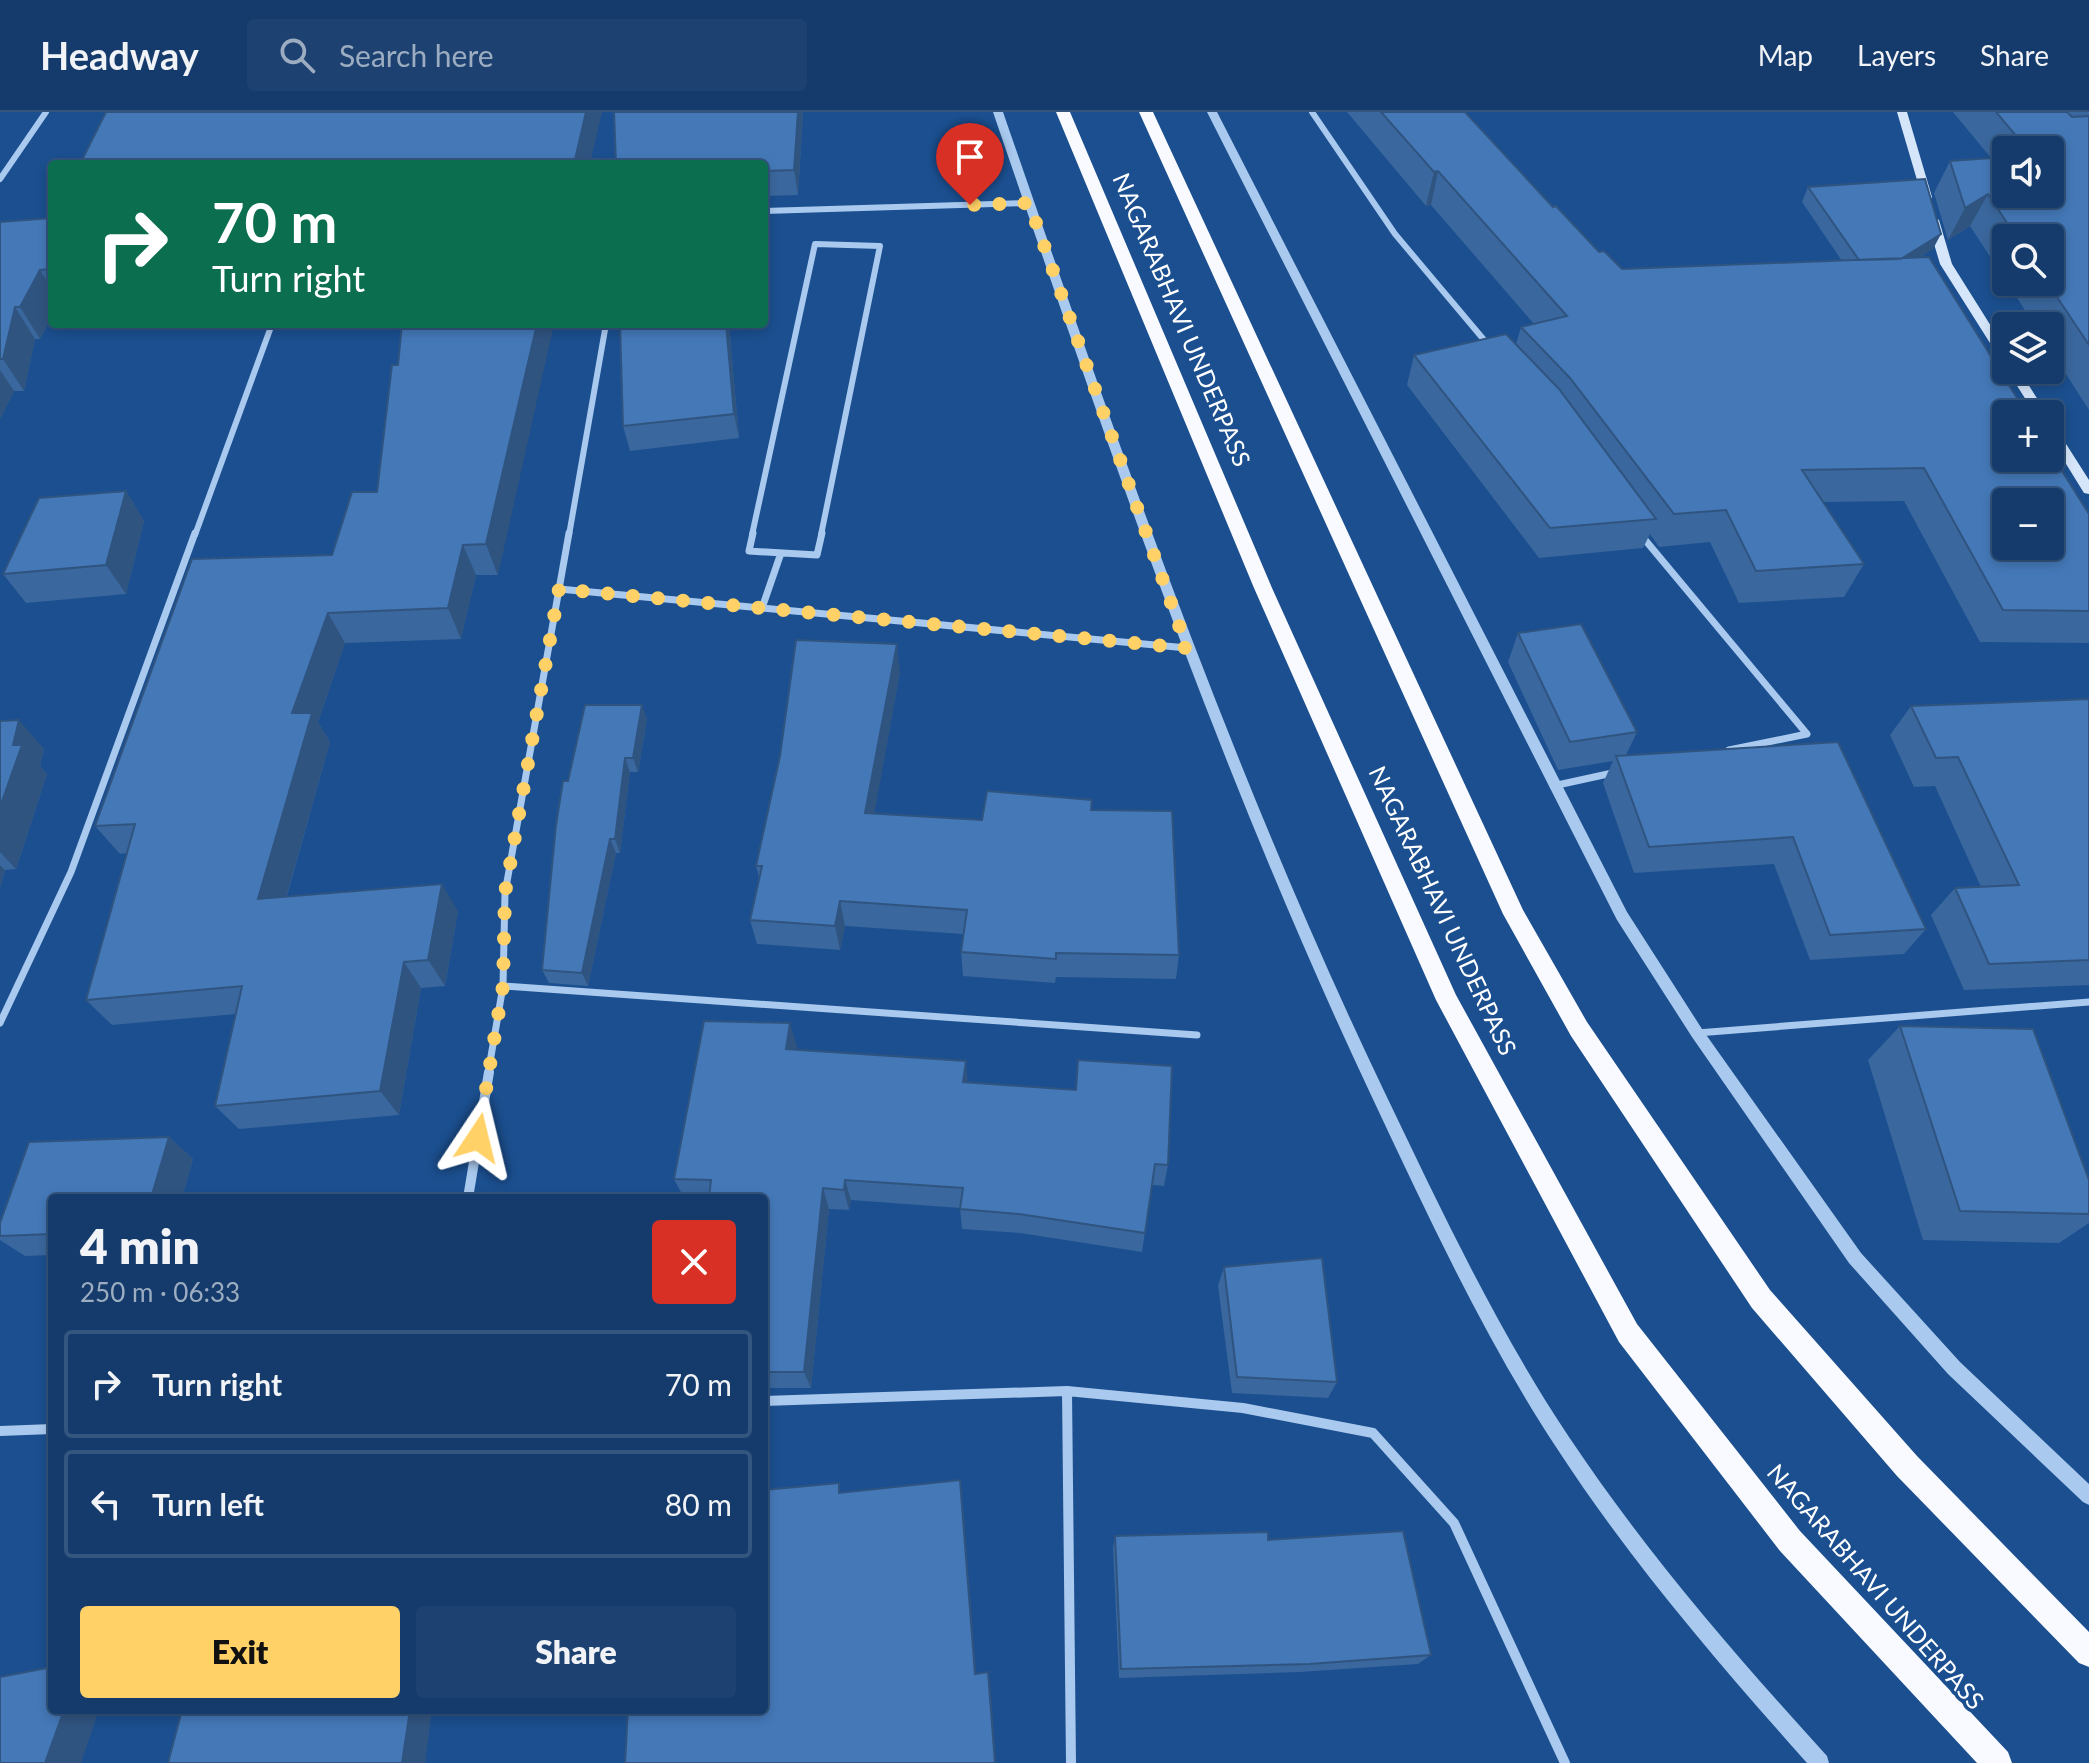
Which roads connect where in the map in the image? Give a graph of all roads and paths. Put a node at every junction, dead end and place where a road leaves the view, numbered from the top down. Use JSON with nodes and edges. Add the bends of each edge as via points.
{"nodes":[{"id":1,"x":46,"y":112,"type":"edge"},
{"id":2,"x":998,"y":112,"type":"edge"},
{"id":3,"x":1063,"y":112,"type":"edge"},
{"id":4,"x":1146,"y":112,"type":"edge"},
{"id":5,"x":1212,"y":112,"type":"edge"},
{"id":6,"x":1312,"y":112,"type":"edge"},
{"id":7,"x":1902,"y":112,"type":"edge"},
{"id":8,"x":0,"y":179,"type":"edge"},
{"id":9,"x":1029,"y":203,"type":"junction"},
{"id":10,"x":768,"y":211,"type":"edge"},
{"id":11,"x":271,"y":328,"type":"edge"},
{"id":12,"x":605,"y":328,"type":"edge"},
{"id":13,"x":1992,"y":337,"type":"edge"},
{"id":14,"x":1493,"y":351,"type":"edge"},
{"id":15,"x":2064,"y":450,"type":"edge"},
{"id":16,"x":2089,"y":490,"type":"edge"},
{"id":17,"x":1631,"y":523,"type":"edge"},
{"id":18,"x":781,"y":553,"type":"junction"},
{"id":19,"x":559,"y":589,"type":"junction"},
{"id":20,"x":762,"y":608,"type":"junction"},
{"id":21,"x":1187,"y":648,"type":"junction"},
{"id":22,"x":1717,"y":752,"type":"edge"},
{"id":23,"x":1627,"y":770,"type":"edge"},
{"id":24,"x":1553,"y":786,"type":"junction"},
{"id":25,"x":503,"y":986,"type":"junction"},
{"id":26,"x":2089,"y":1002,"type":"edge"},
{"id":27,"x":0,"y":1023,"type":"edge"},
{"id":28,"x":1697,"y":1033,"type":"junction"},
{"id":29,"x":1197,"y":1035,"type":"dead end"},
{"id":30,"x":469,"y":1194,"type":"edge"},
{"id":31,"x":1067,"y":1391,"type":"junction"},
{"id":32,"x":768,"y":1401,"type":"edge"},
{"id":33,"x":48,"y":1429,"type":"edge"},
{"id":34,"x":0,"y":1431,"type":"edge"},
{"id":35,"x":2089,"y":1496,"type":"edge"},
{"id":36,"x":2089,"y":1653,"type":"edge"},
{"id":37,"x":1071,"y":1763,"type":"edge"},
{"id":38,"x":1565,"y":1763,"type":"edge"},
{"id":39,"x":1820,"y":1763,"type":"edge"},
{"id":40,"x":1997,"y":1763,"type":"edge"}],
"edges":[{"from":1,"to":8,"type":"street"},
{"from":2,"to":9,"type":"street"},
{"from":3,"to":40,"type":"highway","name":"NAGARABHAVI UNDERPASS","via":[[1263,588],[1447,1000],[1628,1333],[1790,1541]]},
{"from":4,"to":36,"type":"highway","via":[[1514,914],[1579,1029],[1761,1299],[1907,1466]]},
{"from":5,"to":24,"type":"street"},
{"from":6,"to":14,"type":"street","via":[[1350,173]]},
{"from":7,"to":13,"type":"main road","via":[[1946,264]]},
{"from":9,"to":10,"type":"street"},
{"from":9,"to":21,"type":"street"},
{"from":11,"to":27,"type":"street","via":[[71,872]]},
{"from":12,"to":19,"type":"street"},
{"from":15,"to":16,"type":"main road"},
{"from":17,"to":22,"type":"street","via":[[1807,734]]},
{"from":18,"to":18,"type":"street","via":[[817,555],[880,246],[815,244],[749,551]]},
{"from":18,"to":20,"type":"street"},
{"from":19,"to":20,"type":"street"},
{"from":19,"to":25,"type":"street","via":[[505,893]]},
{"from":20,"to":21,"type":"street"},
{"from":21,"to":39,"type":"street","via":[[1342,1023],[1479,1302],[1588,1481],[1734,1667]]},
{"from":23,"to":24,"type":"street"},
{"from":24,"to":28,"type":"street","via":[[1622,916]]},
{"from":25,"to":29,"type":"street"},
{"from":25,"to":30,"type":"street"},
{"from":26,"to":28,"type":"street"},
{"from":28,"to":35,"type":"street","via":[[1855,1258],[1954,1368]]},
{"from":31,"to":32,"type":"street"},
{"from":31,"to":37,"type":"street"},
{"from":31,"to":38,"type":"street","via":[[1243,1408],[1373,1433],[1454,1523]]},
{"from":33,"to":34,"type":"street"}]}
